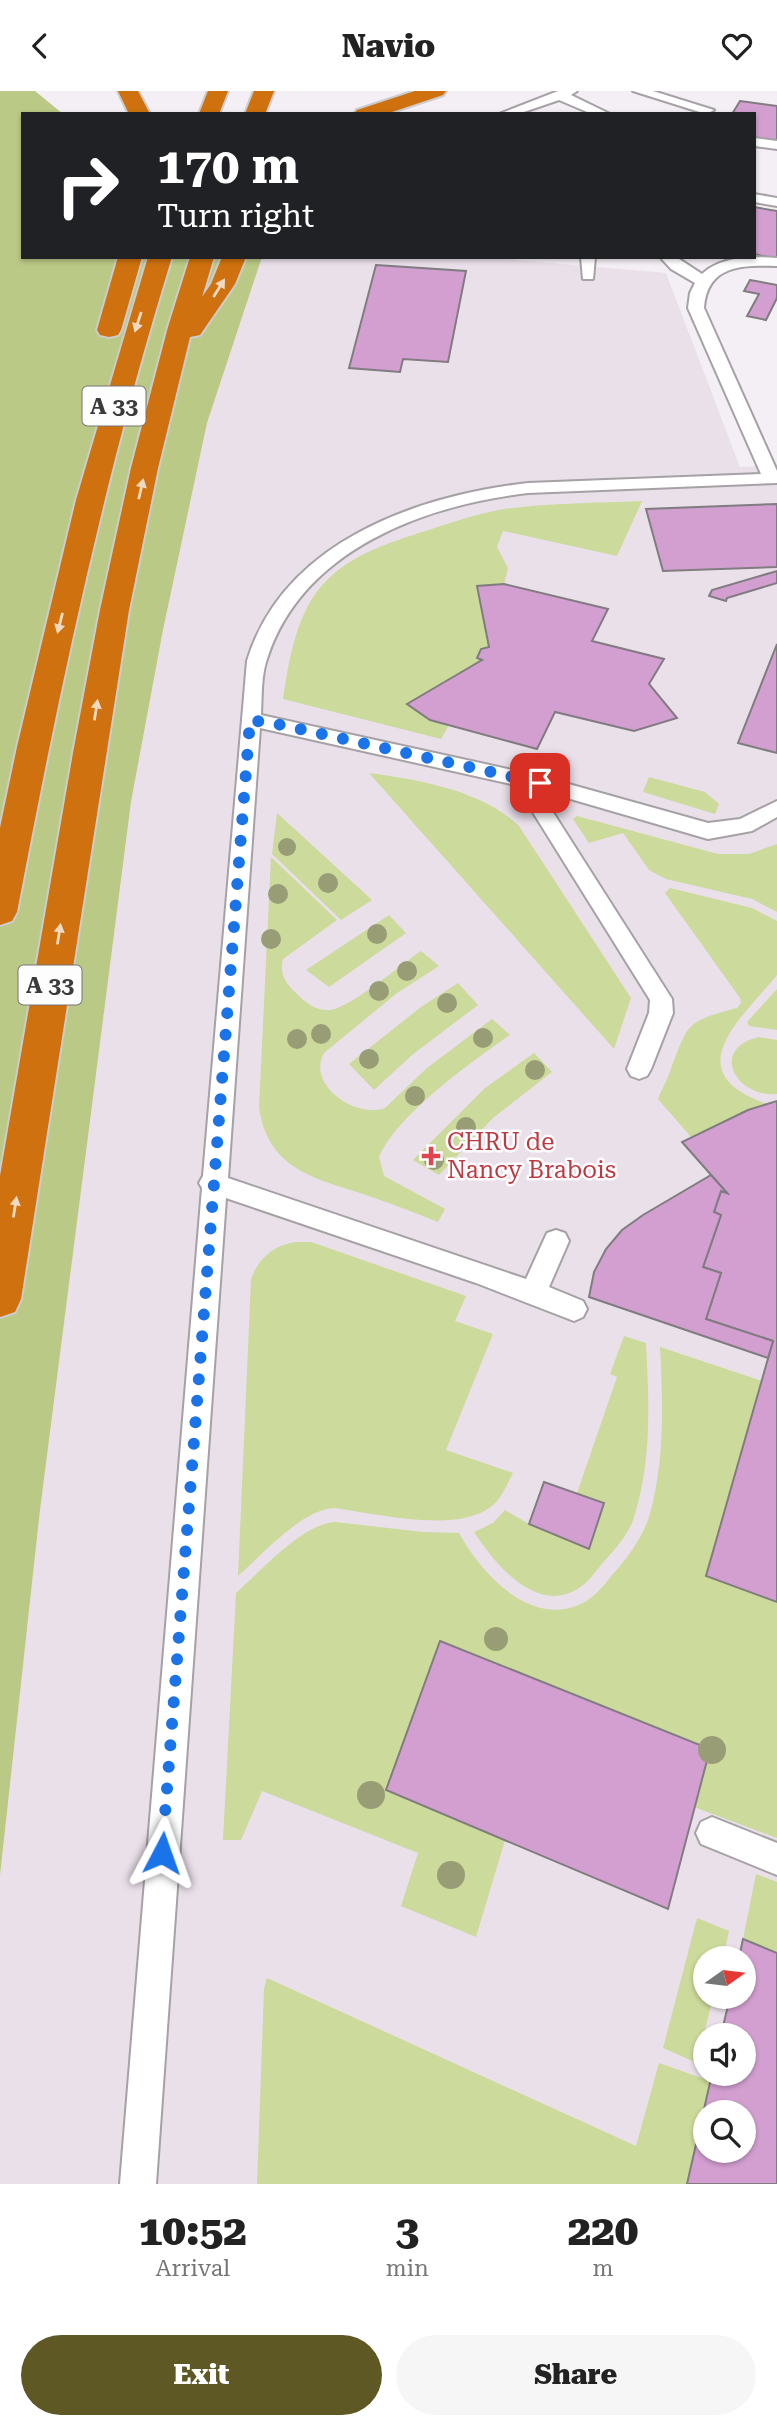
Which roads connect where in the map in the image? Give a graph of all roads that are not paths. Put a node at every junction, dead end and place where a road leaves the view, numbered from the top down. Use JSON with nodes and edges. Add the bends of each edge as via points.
{"nodes":[{"id":1,"x":128,"y":91,"type":"edge"},
{"id":2,"x":218,"y":91,"type":"edge"},
{"id":3,"x":264,"y":91,"type":"edge"},
{"id":4,"x":436,"y":91,"type":"edge"},
{"id":5,"x":639,"y":91,"type":"edge"},
{"id":6,"x":565,"y":93,"type":"edge"},
{"id":7,"x":707,"y":110,"type":"dead end"},
{"id":8,"x":140,"y":112,"type":"edge"},
{"id":9,"x":210,"y":112,"type":"edge"},
{"id":10,"x":256,"y":112,"type":"edge"},
{"id":11,"x":370,"y":112,"type":"edge"},
{"id":12,"x":511,"y":112,"type":"edge"},
{"id":13,"x":600,"y":112,"type":"edge"},
{"id":14,"x":756,"y":142,"type":"edge"},
{"id":15,"x":777,"y":145,"type":"edge"},
{"id":16,"x":756,"y":198,"type":"edge"},
{"id":17,"x":777,"y":201,"type":"edge"},
{"id":18,"x":130,"y":259,"type":"edge"},
{"id":19,"x":159,"y":259,"type":"edge"},
{"id":20,"x":201,"y":259,"type":"edge"},
{"id":21,"x":233,"y":259,"type":"edge"},
{"id":22,"x":589,"y":259,"type":"edge"},
{"id":23,"x":669,"y":259,"type":"edge"},
{"id":24,"x":777,"y":262,"type":"edge"},
{"id":25,"x":588,"y":276,"type":"dead end"},
{"id":26,"x":702,"y":281,"type":"junction"},
{"id":27,"x":102,"y":355,"type":"dead end"},
{"id":28,"x":172,"y":357,"type":"junction"},
{"id":29,"x":96,"y":380,"type":"dead end"},
{"id":30,"x":774,"y":479,"type":"edge"},
{"id":31,"x":76,"y":556,"type":"junction"},
{"id":32,"x":250,"y":720,"type":"junction"},
{"id":33,"x":540,"y":783,"type":"junction"},
{"id":34,"x":777,"y":809,"type":"edge"},
{"id":35,"x":0,"y":912,"type":"edge"},
{"id":36,"x":639,"y":1069,"type":"dead end"},
{"id":37,"x":212,"y":1183,"type":"junction"},
{"id":38,"x":556,"y":1241,"type":"dead end"},
{"id":39,"x":533,"y":1293,"type":"junction"},
{"id":40,"x":0,"y":1299,"type":"edge"},
{"id":41,"x":574,"y":1309,"type":"dead end"},
{"id":42,"x":712,"y":1833,"type":"dead end"},
{"id":43,"x":777,"y":1859,"type":"edge"},
{"id":44,"x":138,"y":2184,"type":"edge"}],
"edges":[{"from":1,"to":8,"type":"highway"},
{"from":2,"to":9,"type":"highway"},
{"from":3,"to":10,"type":"highway"},
{"from":4,"to":11,"type":"highway"},
{"from":5,"to":7,"type":"lane"},
{"from":6,"to":12,"type":"lane"},
{"from":6,"to":13,"type":"lane"},
{"from":14,"to":15,"type":"lane"},
{"from":16,"to":17,"type":"lane"},
{"from":18,"to":27,"type":"highway"},
{"from":19,"to":31,"type":"highway","number":"A 33","one_way":true,"via":[[126,361]]},
{"from":20,"to":28,"type":"highway","number":"A 33"},
{"from":28,"to":21,"type":"highway","one_way":true,"via":[[223,284]]},
{"from":22,"to":25,"type":"lane"},
{"from":23,"to":26,"type":"lane"},
{"from":24,"to":26,"type":"lane","via":[[740,263]]},
{"from":26,"to":30,"type":"lane","via":[[696,307]]},
{"from":40,"to":28,"type":"highway","number":"A 33","one_way":true,"via":[[102,672]]},
{"from":29,"to":31,"type":"highway"},
{"from":30,"to":32,"type":"lane","via":[[493,493],[389,524],[344,547],[296,587],[258,653]]},
{"from":31,"to":35,"type":"highway","number":"A 33","one_way":true,"via":[[45,681]]},
{"from":32,"to":33,"type":"lane"},
{"from":32,"to":37,"type":"lane"},
{"from":33,"to":34,"type":"lane","via":[[708,831],[745,826]]},
{"from":33,"to":36,"type":"lane","via":[[539,806],[661,999],[661,1013]]},
{"from":37,"to":39,"type":"lane"},
{"from":37,"to":44,"type":"lane"},
{"from":38,"to":39,"type":"lane"},
{"from":39,"to":41,"type":"lane"},
{"from":42,"to":43,"type":"lane"}]}
